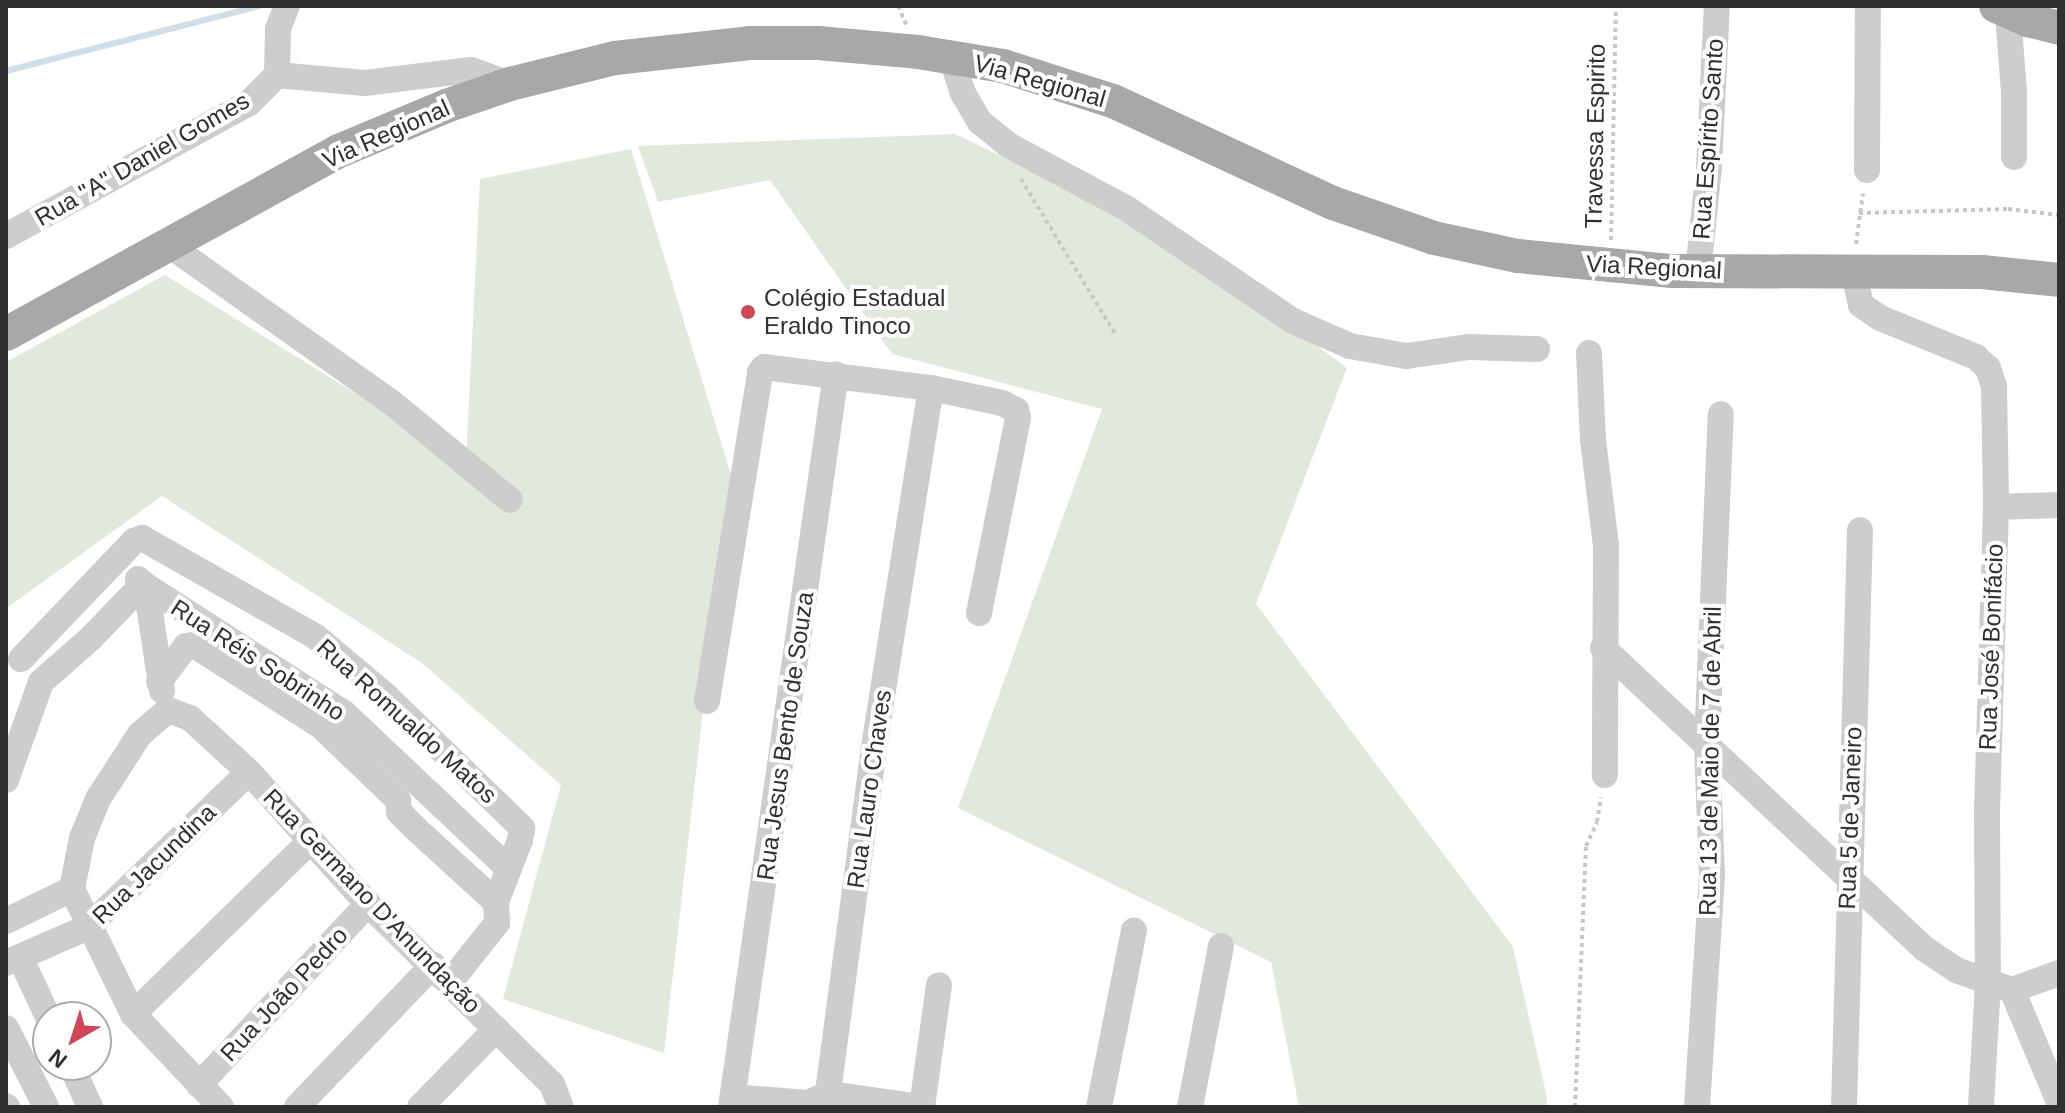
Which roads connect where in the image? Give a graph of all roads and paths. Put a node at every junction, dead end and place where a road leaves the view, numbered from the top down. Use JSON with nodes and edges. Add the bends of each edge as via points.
{"nodes":[{"id":1,"x":287,"y":6,"type":"edge"},
{"id":2,"x":1616,"y":6,"type":"edge"},
{"id":3,"x":1717,"y":6,"type":"edge"},
{"id":4,"x":1868,"y":6,"type":"edge"},
{"id":5,"x":2002,"y":9,"type":"edge"},
{"id":6,"x":2059,"y":28,"type":"edge"},
{"id":7,"x":952,"y":58,"type":"junction"},
{"id":8,"x":277,"y":75,"type":"junction"},
{"id":9,"x":510,"y":84,"type":"junction"},
{"id":10,"x":2014,"y":157,"type":"dead end"},
{"id":11,"x":1867,"y":170,"type":"dead end"},
{"id":12,"x":1018,"y":174,"type":"dead end"},
{"id":13,"x":2059,"y":215,"type":"edge"},
{"id":14,"x":6,"y":236,"type":"edge"},
{"id":15,"x":169,"y":245,"type":"junction"},
{"id":16,"x":1610,"y":266,"type":"junction"},
{"id":17,"x":1853,"y":270,"type":"junction"},
{"id":18,"x":1698,"y":272,"type":"junction"},
{"id":19,"x":2059,"y":280,"type":"edge"},
{"id":20,"x":6,"y":334,"type":"edge"},
{"id":21,"x":1116,"y":335,"type":"dead end"},
{"id":22,"x":1537,"y":349,"type":"dead end"},
{"id":23,"x":1589,"y":353,"type":"dead end"},
{"id":24,"x":836,"y":374,"type":"junction"},
{"id":25,"x":931,"y":388,"type":"junction"},
{"id":26,"x":1721,"y":414,"type":"dead end"},
{"id":27,"x":510,"y":500,"type":"dead end"},
{"id":28,"x":2059,"y":505,"type":"edge"},
{"id":29,"x":1996,"y":507,"type":"junction"},
{"id":30,"x":1860,"y":530,"type":"dead end"},
{"id":31,"x":116,"y":562,"type":"junction"},
{"id":32,"x":145,"y":585,"type":"junction"},
{"id":33,"x":979,"y":613,"type":"dead end"},
{"id":34,"x":1603,"y":648,"type":"junction"},
{"id":35,"x":21,"y":659,"type":"dead end"},
{"id":36,"x":159,"y":682,"type":"junction"},
{"id":37,"x":707,"y":701,"type":"dead end"},
{"id":38,"x":168,"y":710,"type":"junction"},
{"id":39,"x":1707,"y":743,"type":"junction"},
{"id":40,"x":249,"y":772,"type":"junction"},
{"id":41,"x":1605,"y":775,"type":"joint"},
{"id":42,"x":6,"y":780,"type":"edge"},
{"id":43,"x":311,"y":840,"type":"junction"},
{"id":44,"x":508,"y":868,"type":"junction"},
{"id":45,"x":1848,"y":877,"type":"junction"},
{"id":46,"x":72,"y":889,"type":"junction"},
{"id":47,"x":496,"y":902,"type":"junction"},
{"id":48,"x":368,"y":904,"type":"junction"},
{"id":49,"x":6,"y":921,"type":"edge"},
{"id":50,"x":88,"y":927,"type":"junction"},
{"id":51,"x":1134,"y":930,"type":"dead end"},
{"id":52,"x":1221,"y":946,"type":"dead end"},
{"id":53,"x":13,"y":960,"type":"edge"},
{"id":54,"x":2059,"y":973,"type":"edge"},
{"id":55,"x":441,"y":974,"type":"junction"},
{"id":56,"x":939,"y":985,"type":"dead end"},
{"id":57,"x":2000,"y":987,"type":"junction"},
{"id":58,"x":38,"y":1001,"type":"edge"},
{"id":59,"x":133,"y":1014,"type":"junction"},
{"id":60,"x":6,"y":1028,"type":"edge"},
{"id":61,"x":496,"y":1029,"type":"junction"},
{"id":62,"x":78,"y":1081,"type":"edge"},
{"id":63,"x":199,"y":1085,"type":"junction"},
{"id":64,"x":827,"y":1101,"type":"edge"},
{"id":65,"x":732,"y":1102,"type":"edge"},
{"id":66,"x":2059,"y":1102,"type":"edge"},
{"id":67,"x":46,"y":1107,"type":"edge"},
{"id":68,"x":90,"y":1107,"type":"edge"},
{"id":69,"x":221,"y":1107,"type":"edge"},
{"id":70,"x":297,"y":1107,"type":"edge"},
{"id":71,"x":420,"y":1107,"type":"edge"},
{"id":72,"x":561,"y":1107,"type":"edge"},
{"id":73,"x":922,"y":1107,"type":"edge"},
{"id":74,"x":1099,"y":1107,"type":"edge"},
{"id":75,"x":1190,"y":1107,"type":"edge"},
{"id":76,"x":1575,"y":1107,"type":"edge"},
{"id":77,"x":1697,"y":1107,"type":"edge"},
{"id":78,"x":1844,"y":1107,"type":"edge"},
{"id":79,"x":1981,"y":1107,"type":"edge"}],
"edges":[{"from":1,"to":8,"type":"street","via":[[278,29]]},
{"from":2,"to":16,"type":"path","name":"Travessa Espirito"},
{"from":3,"to":18,"type":"street","name":"Rua Espírito Santo"},
{"from":4,"to":11,"type":"street"},
{"from":5,"to":6,"type":"main road"},
{"from":5,"to":10,"type":"street"},
{"from":7,"to":9,"type":"main road","name":"Via Regional","via":[[818,43],[750,43],[615,58]]},
{"from":7,"to":16,"type":"main road","name":"Via Regional","via":[[1003,66],[1113,101],[1333,203],[1434,238],[1518,256]]},
{"from":7,"to":22,"type":"street","via":[[980,122],[1008,145],[1126,208],[1293,321],[1350,346],[1406,356],[1469,347]]},
{"from":8,"to":9,"type":"street","via":[[365,83],[471,70]]},
{"from":8,"to":14,"type":"street","name":"Rua \"A\" Daniel Gomes","via":[[249,103]]},
{"from":9,"to":15,"type":"main road","name":"Via Regional","via":[[339,151]]},
{"from":12,"to":21,"type":"path"},
{"from":13,"to":17,"type":"path","via":[[2008,209],[1859,213]]},
{"from":15,"to":20,"type":"main road","name":"Via Regional"},
{"from":15,"to":27,"type":"street","via":[[391,402]]},
{"from":16,"to":18,"type":"main road","name":"Via Regional"},
{"from":17,"to":18,"type":"main road","name":"Via Regional"},
{"from":17,"to":19,"type":"main road","name":"Via Regional","via":[[1982,272]]},
{"from":17,"to":29,"type":"street","name":"Rua José Bonifácio","via":[[1856,296],[1869,312],[1976,357],[1988,368],[1994,387]]},
{"from":23,"to":34,"type":"street","via":[[1606,546]]},
{"from":24,"to":25,"type":"street"},
{"from":24,"to":37,"type":"street","via":[[767,367],[760,372]]},
{"from":24,"to":65,"type":"street","name":"Rua Jesus Bento de Souza"},
{"from":25,"to":33,"type":"street","via":[[1002,403],[1016,410],[1018,418]]},
{"from":25,"to":64,"type":"street","name":"Rua Lauro Chaves","via":[[874,747]]},
{"from":26,"to":39,"type":"street","name":"Rua 13 de Maio de 7 de Abril"},
{"from":28,"to":29,"type":"street"},
{"from":29,"to":57,"type":"street","name":"Rua José Bonifácio","via":[[1987,810]]},
{"from":30,"to":45,"type":"street","name":"Rua 5 de Janeiro"},
{"from":31,"to":32,"type":"street","name":"Rua Réis Sobrinho"},
{"from":31,"to":35,"type":"street"},
{"from":31,"to":44,"type":"street","name":"Rua Romualdo Matos","via":[[134,541],[147,538],[316,637],[519,823],[523,833]]},
{"from":32,"to":36,"type":"street"},
{"from":32,"to":42,"type":"street","via":[[41,682]]},
{"from":32,"to":44,"type":"street","name":"Rua Réis Sobrinho","via":[[344,713]]},
{"from":34,"to":39,"type":"street"},
{"from":34,"to":41,"type":"street"},
{"from":36,"to":38,"type":"street"},
{"from":36,"to":47,"type":"street","via":[[186,646],[194,645],[322,727],[398,800],[399,812]]},
{"from":38,"to":40,"type":"street","name":"Rua Germano D'Anundação","via":[[205,729]]},
{"from":38,"to":46,"type":"street","via":[[140,734],[98,799],[82,838]]},
{"from":39,"to":45,"type":"street"},
{"from":39,"to":77,"type":"street","name":"Rua 13 de Maio de 7 de Abril","via":[[1712,876]]},
{"from":40,"to":43,"type":"street","name":"Rua Germano D'Anundação"},
{"from":40,"to":50,"type":"street","name":"Rua Jacundina"},
{"from":41,"to":76,"type":"path","via":[[1597,822],[1586,846]]},
{"from":43,"to":48,"type":"street","name":"Rua Germano D'Anundação"},
{"from":43,"to":59,"type":"street"},
{"from":44,"to":47,"type":"street","name":"Rua Romualdo Matos"},
{"from":45,"to":57,"type":"street","via":[[1925,949],[1956,970]]},
{"from":45,"to":78,"type":"street","name":"Rua 5 de Janeiro"},
{"from":46,"to":49,"type":"street"},
{"from":46,"to":50,"type":"street"},
{"from":47,"to":55,"type":"street","name":"Rua Romualdo Matos","via":[[499,911],[490,935]]},
{"from":48,"to":55,"type":"street","name":"Rua Germano D'Anundação"},
{"from":48,"to":63,"type":"street","name":"Rua João Pedro"},
{"from":50,"to":53,"type":"street","name":"Rua Jacundina"},
{"from":50,"to":59,"type":"street"},
{"from":51,"to":74,"type":"street"},
{"from":52,"to":75,"type":"street"},
{"from":53,"to":58,"type":"street"},
{"from":54,"to":57,"type":"street"},
{"from":55,"to":61,"type":"street","name":"Rua Germano D'Anundação"},
{"from":55,"to":70,"type":"street","name":"Rua Romualdo Matos"},
{"from":56,"to":73,"type":"street"},
{"from":57,"to":66,"type":"street"},
{"from":57,"to":79,"type":"street","name":"Rua José Bonifácio"},
{"from":59,"to":63,"type":"street"},
{"from":60,"to":67,"type":"street"},
{"from":61,"to":71,"type":"street"},
{"from":61,"to":72,"type":"street","name":"Rua Germano D'Anundação","via":[[552,1084]]},
{"from":62,"to":68,"type":"street"},
{"from":63,"to":69,"type":"street"},
{"from":64,"to":65,"type":"street"},
{"from":64,"to":73,"type":"street"}]}
